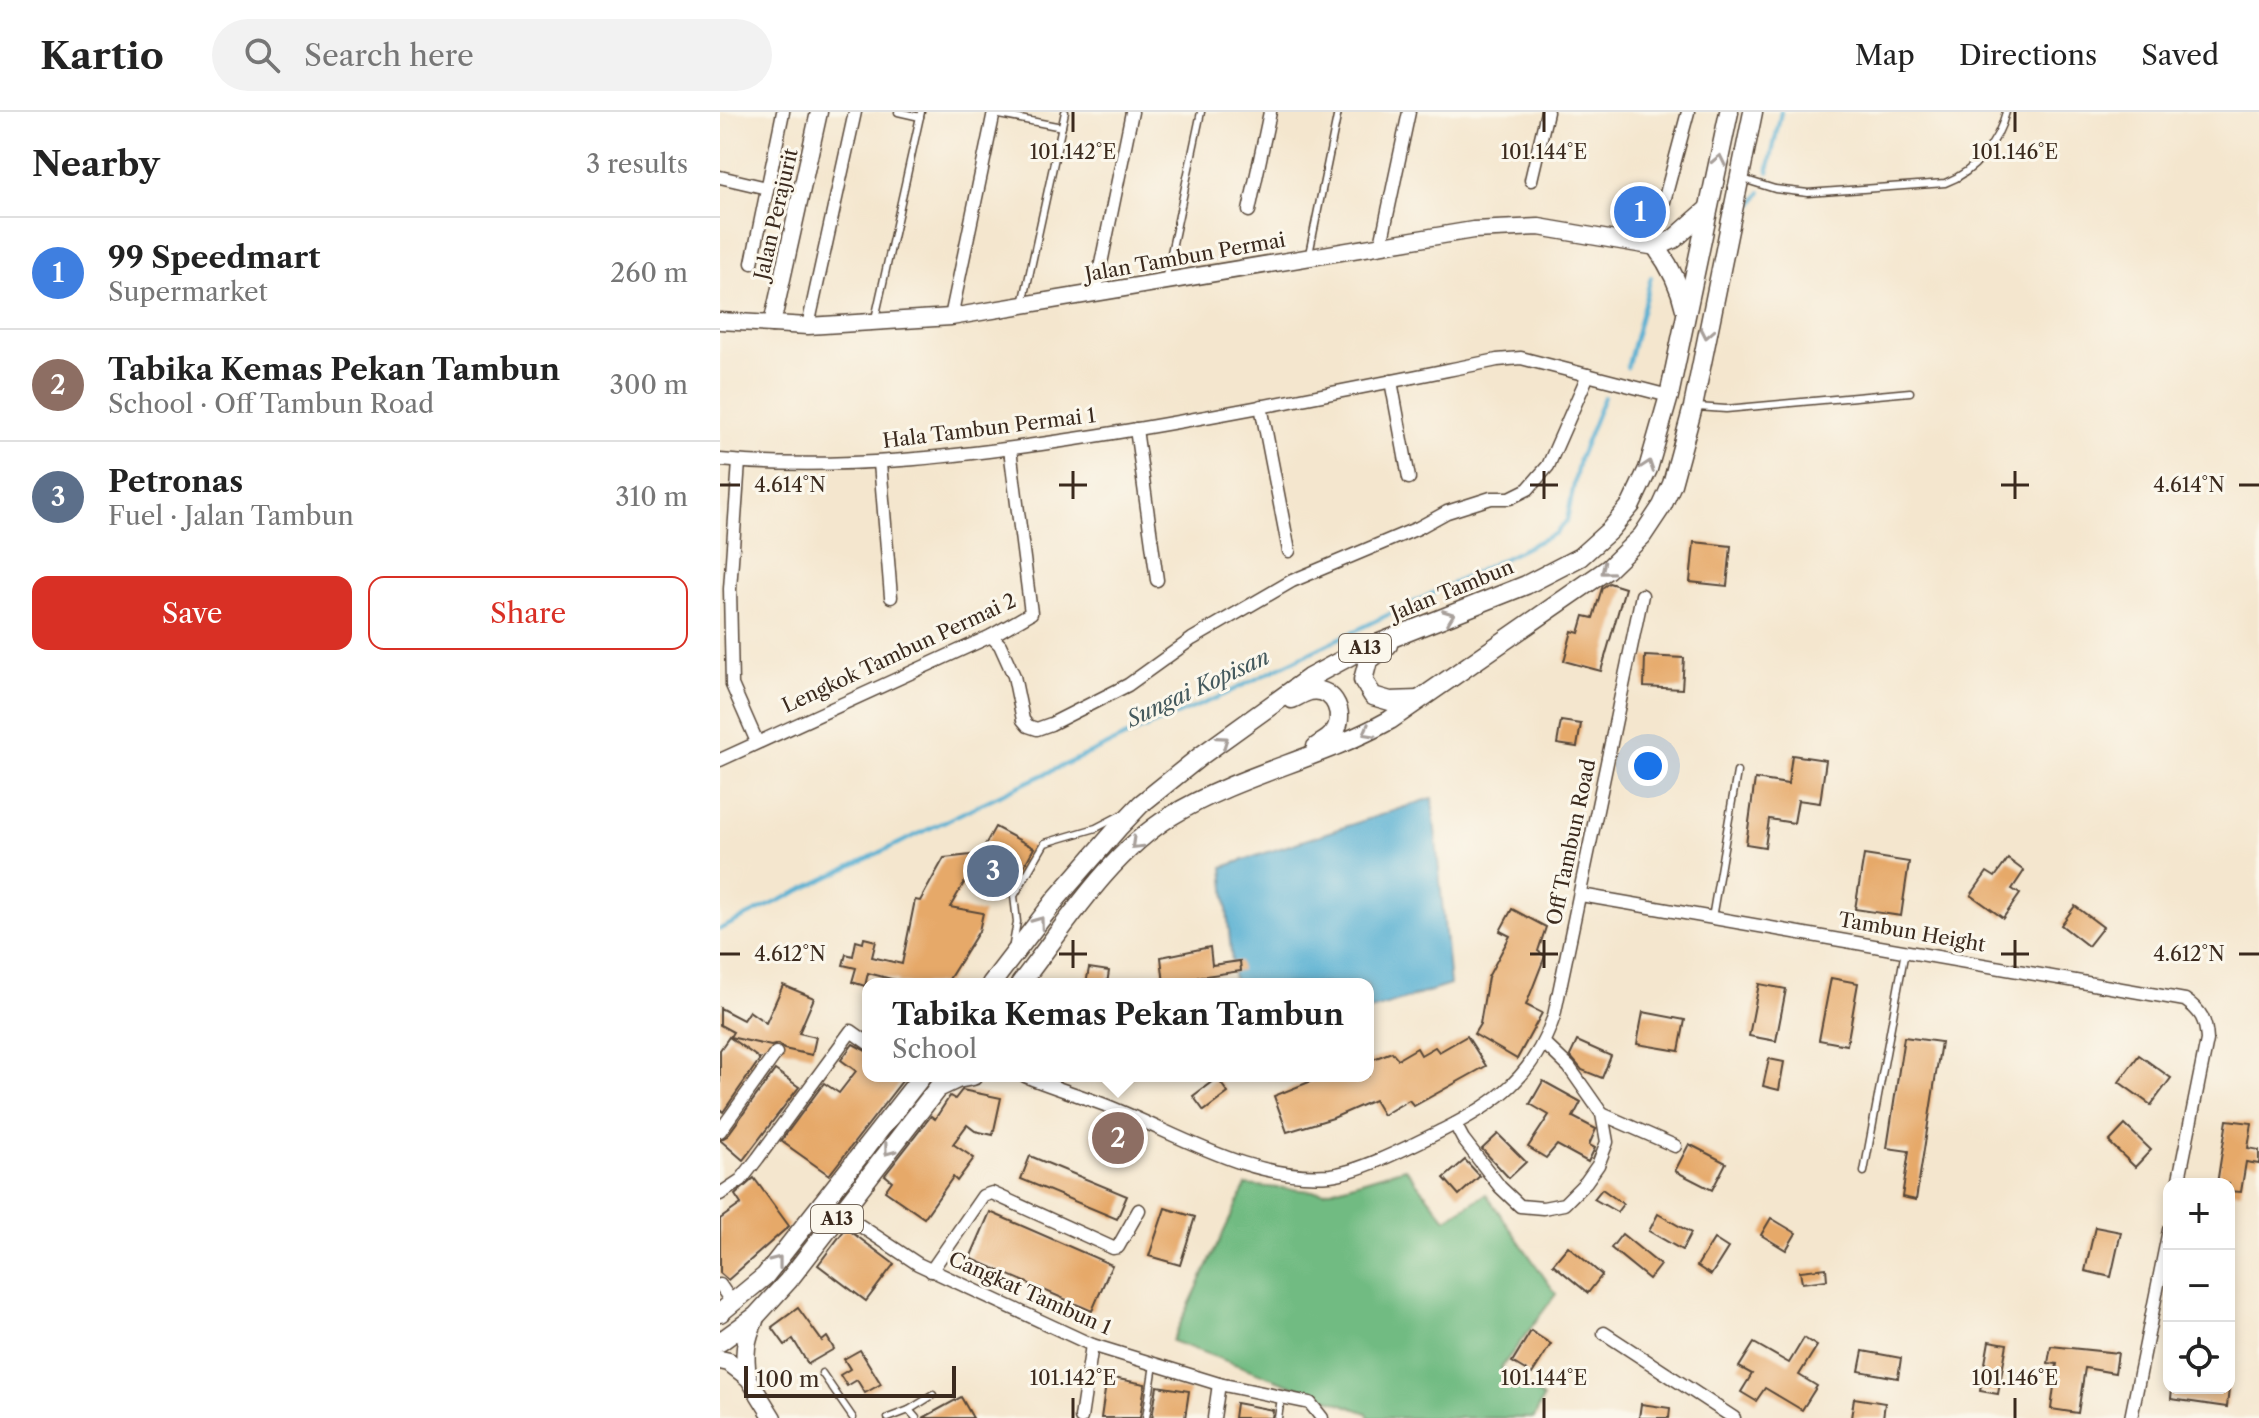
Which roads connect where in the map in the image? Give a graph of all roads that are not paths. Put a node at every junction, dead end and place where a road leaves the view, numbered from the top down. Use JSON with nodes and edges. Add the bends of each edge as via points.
{"nodes":[{"id":1,"x":783,"y":112,"type":"edge"},
{"id":2,"x":819,"y":112,"type":"edge"},
{"id":3,"x":855,"y":112,"type":"edge"},
{"id":4,"x":898,"y":112,"type":"edge"},
{"id":5,"x":1065,"y":112,"type":"edge"},
{"id":6,"x":1132,"y":112,"type":"edge"},
{"id":7,"x":1201,"y":112,"type":"edge"},
{"id":8,"x":1270,"y":112,"type":"edge"},
{"id":9,"x":1338,"y":112,"type":"edge"},
{"id":10,"x":1409,"y":112,"type":"edge"},
{"id":11,"x":1547,"y":112,"type":"edge"},
{"id":12,"x":1688,"y":112,"type":"edge"},
{"id":13,"x":1729,"y":112,"type":"edge"},
{"id":14,"x":1753,"y":112,"type":"edge"},
{"id":15,"x":2006,"y":112,"type":"edge"},
{"id":16,"x":994,"y":113,"type":"edge"},
{"id":17,"x":920,"y":114,"type":"edge"},
{"id":18,"x":1062,"y":127,"type":"junction"},
{"id":19,"x":720,"y":177,"type":"edge"},
{"id":20,"x":1739,"y":178,"type":"junction"},
{"id":21,"x":1531,"y":180,"type":"dead end"},
{"id":22,"x":767,"y":188,"type":"junction"},
{"id":23,"x":1708,"y":208,"type":"junction"},
{"id":24,"x":1249,"y":211,"type":"dead end"},
{"id":25,"x":1381,"y":244,"type":"junction"},
{"id":26,"x":1654,"y":247,"type":"junction"},
{"id":27,"x":1308,"y":256,"type":"junction"},
{"id":28,"x":752,"y":263,"type":"dead end"},
{"id":29,"x":1165,"y":281,"type":"junction"},
{"id":30,"x":1095,"y":293,"type":"junction"},
{"id":31,"x":1022,"y":306,"type":"junction"},
{"id":32,"x":1685,"y":311,"type":"junction"},
{"id":33,"x":951,"y":317,"type":"junction"},
{"id":34,"x":720,"y":321,"type":"edge"},
{"id":35,"x":874,"y":323,"type":"junction"},
{"id":36,"x":772,"y":324,"type":"junction"},
{"id":37,"x":808,"y":326,"type":"junction"},
{"id":38,"x":1588,"y":375,"type":"junction"},
{"id":39,"x":1391,"y":381,"type":"junction"},
{"id":40,"x":1910,"y":392,"type":"dead end"},
{"id":41,"x":1669,"y":396,"type":"junction"},
{"id":42,"x":1261,"y":406,"type":"junction"},
{"id":43,"x":1693,"y":407,"type":"junction"},
{"id":44,"x":1136,"y":429,"type":"junction"},
{"id":45,"x":1010,"y":449,"type":"junction"},
{"id":46,"x":720,"y":460,"type":"edge"},
{"id":47,"x":739,"y":462,"type":"junction"},
{"id":48,"x":880,"y":463,"type":"junction"},
{"id":49,"x":1409,"y":478,"type":"dead end"},
{"id":50,"x":1289,"y":551,"type":"dead end"},
{"id":51,"x":1157,"y":580,"type":"dead end"},
{"id":52,"x":725,"y":589,"type":"edge"},
{"id":53,"x":1642,"y":595,"type":"dead end"},
{"id":54,"x":891,"y":597,"type":"dead end"},
{"id":55,"x":1401,"y":634,"type":"junction"},
{"id":56,"x":991,"y":636,"type":"junction"},
{"id":57,"x":1418,"y":700,"type":"junction"},
{"id":58,"x":1264,"y":712,"type":"junction"},
{"id":59,"x":757,"y":742,"type":"junction"},
{"id":60,"x":720,"y":760,"type":"edge"},
{"id":61,"x":1298,"y":760,"type":"junction"},
{"id":62,"x":1737,"y":772,"type":"dead end"},
{"id":63,"x":1141,"y":804,"type":"junction"},
{"id":64,"x":1581,"y":895,"type":"junction"},
{"id":65,"x":1712,"y":918,"type":"junction"},
{"id":66,"x":1905,"y":951,"type":"junction"},
{"id":67,"x":1010,"y":960,"type":"junction"},
{"id":68,"x":996,"y":978,"type":"edge"},
{"id":69,"x":1025,"y":978,"type":"edge"},
{"id":70,"x":862,"y":1039,"type":"edge"},
{"id":71,"x":1545,"y":1044,"type":"junction"},
{"id":72,"x":776,"y":1053,"type":"dead end"},
{"id":73,"x":914,"y":1082,"type":"edge"},
{"id":74,"x":942,"y":1082,"type":"edge"},
{"id":75,"x":1039,"y":1082,"type":"edge"},
{"id":76,"x":1602,"y":1114,"type":"junction"},
{"id":77,"x":1455,"y":1124,"type":"junction"},
{"id":78,"x":720,"y":1131,"type":"edge"},
{"id":79,"x":1675,"y":1146,"type":"dead end"},
{"id":80,"x":1864,"y":1172,"type":"dead end"},
{"id":81,"x":2179,"y":1178,"type":"edge"},
{"id":82,"x":720,"y":1194,"type":"edge"},
{"id":83,"x":1139,"y":1210,"type":"dead end"},
{"id":84,"x":841,"y":1213,"type":"junction"},
{"id":85,"x":2165,"y":1250,"type":"edge"},
{"id":86,"x":931,"y":1271,"type":"junction"},
{"id":87,"x":720,"y":1285,"type":"edge"},
{"id":88,"x":726,"y":1308,"type":"edge"},
{"id":89,"x":756,"y":1316,"type":"junction"},
{"id":90,"x":1604,"y":1333,"type":"dead end"},
{"id":91,"x":720,"y":1342,"type":"edge"},
{"id":92,"x":1092,"y":1345,"type":"junction"},
{"id":93,"x":720,"y":1360,"type":"edge"},
{"id":94,"x":1154,"y":1364,"type":"junction"},
{"id":95,"x":822,"y":1373,"type":"dead end"},
{"id":96,"x":747,"y":1376,"type":"junction"},
{"id":97,"x":1219,"y":1384,"type":"junction"},
{"id":98,"x":933,"y":1395,"type":"dead end"},
{"id":99,"x":1281,"y":1397,"type":"junction"},
{"id":100,"x":909,"y":1410,"type":"junction"},
{"id":101,"x":773,"y":1418,"type":"edge"},
{"id":102,"x":853,"y":1418,"type":"edge"},
{"id":103,"x":888,"y":1418,"type":"edge"},
{"id":104,"x":916,"y":1418,"type":"edge"},
{"id":105,"x":1081,"y":1418,"type":"edge"},
{"id":106,"x":1146,"y":1418,"type":"edge"},
{"id":107,"x":1214,"y":1418,"type":"edge"},
{"id":108,"x":1278,"y":1418,"type":"edge"},
{"id":109,"x":1322,"y":1418,"type":"edge"},
{"id":110,"x":1734,"y":1418,"type":"edge"},
{"id":111,"x":2131,"y":1418,"type":"edge"}],
"edges":[{"from":1,"to":22,"type":"street"},
{"from":2,"to":36,"type":"street","name":"Jalan Perajurit"},
{"from":3,"to":37,"type":"street"},
{"from":4,"to":17,"type":"lane"},
{"from":5,"to":18,"type":"lane"},
{"from":6,"to":30,"type":"street"},
{"from":7,"to":29,"type":"lane"},
{"from":8,"to":24,"type":"street"},
{"from":9,"to":27,"type":"lane"},
{"from":10,"to":25,"type":"street"},
{"from":11,"to":21,"type":"street"},
{"from":12,"to":26,"type":"street"},
{"from":23,"to":13,"type":"main road","name":"Jalan Tambun","number":"A13","one_way":true},
{"from":14,"to":20,"type":"main road"},
{"from":15,"to":20,"type":"lane","via":[[1974,167],[1945,183],[1808,193]]},
{"from":16,"to":18,"type":"lane"},
{"from":16,"to":33,"type":"street"},
{"from":17,"to":35,"type":"lane"},
{"from":18,"to":31,"type":"lane"},
{"from":19,"to":22,"type":"street"},
{"from":20,"to":43,"type":"main road","one_way":true},
{"from":22,"to":28,"type":"street"},
{"from":23,"to":26,"type":"main road","via":[[1674,239]]},
{"from":23,"to":32,"type":"main road","name":"Jalan Tambun","number":"A13"},
{"from":25,"to":26,"type":"street","name":"Jalan Tambun Permai","via":[[1473,230],[1539,227]]},
{"from":25,"to":27,"type":"street","name":"Jalan Tambun Permai"},
{"from":26,"to":32,"type":"main road","via":[[1667,261]]},
{"from":27,"to":29,"type":"street","name":"Jalan Tambun Permai"},
{"from":29,"to":30,"type":"street","name":"Jalan Tambun Permai"},
{"from":30,"to":31,"type":"street","name":"Jalan Tambun Permai"},
{"from":31,"to":33,"type":"street","name":"Jalan Tambun Permai"},
{"from":32,"to":41,"type":"main road","name":"Jalan Tambun","number":"A13"},
{"from":33,"to":35,"type":"street","name":"Jalan Tambun Permai"},
{"from":34,"to":36,"type":"street","name":"Jalan Tambun Permai"},
{"from":35,"to":37,"type":"street","name":"Jalan Tambun Permai"},
{"from":36,"to":37,"type":"street","name":"Jalan Tambun Permai"},
{"from":38,"to":39,"type":"street","name":"Hala Tambun Permai 1","via":[[1521,358]]},
{"from":38,"to":41,"type":"street","name":"Hala Tambun Permai 1"},
{"from":38,"to":56,"type":"street","via":[[1548,466],[1528,489],[1447,512],[1292,581],[1192,639],[1128,685],[1051,724],[1037,729],[1023,720],[1014,676]]},
{"from":39,"to":42,"type":"street","name":"Hala Tambun Permai 1"},
{"from":39,"to":49,"type":"street"},
{"from":40,"to":43,"type":"lane","via":[[1726,409]]},
{"from":55,"to":41,"type":"main road","name":"Jalan Tambun","number":"A13","one_way":true,"via":[[1526,585],[1580,557],[1631,505],[1648,469]]},
{"from":42,"to":44,"type":"street","name":"Hala Tambun Permai 1"},
{"from":42,"to":50,"type":"street"},
{"from":43,"to":57,"type":"main road","one_way":true,"via":[[1672,484],[1642,536],[1608,569]]},
{"from":44,"to":45,"type":"street","name":"Hala Tambun Permai 1"},
{"from":44,"to":51,"type":"street"},
{"from":45,"to":48,"type":"street","name":"Hala Tambun Permai 1"},
{"from":45,"to":56,"type":"street","name":"Lengkok Tambun Permai 2","via":[[1032,608],[1028,616]]},
{"from":46,"to":47,"type":"street","name":"Hala Tambun Permai 1"},
{"from":47,"to":48,"type":"street","name":"Hala Tambun Permai 1"},
{"from":47,"to":52,"type":"street"},
{"from":48,"to":54,"type":"street"},
{"from":52,"to":59,"type":"street","via":[[732,685]]},
{"from":53,"to":64,"type":"street","name":"Off Tambun Road"},
{"from":55,"to":57,"type":"main road","via":[[1368,661],[1363,680],[1373,696]]},
{"from":55,"to":58,"type":"main road","name":"Jalan Tambun","number":"A13","via":[[1309,678]]},
{"from":56,"to":59,"type":"street","name":"Lengkok Tambun Permai 2"},
{"from":57,"to":61,"type":"main road","one_way":true,"via":[[1354,740]]},
{"from":58,"to":61,"type":"main road","via":[[1311,690],[1325,692],[1338,704],[1340,719],[1333,735]]},
{"from":63,"to":58,"type":"main road","name":"Jalan Tambun","number":"A13","one_way":true},
{"from":59,"to":60,"type":"street","name":"Lengkok Tambun Permai 2"},
{"from":61,"to":69,"type":"main road","one_way":true,"via":[[1221,790],[1149,832],[1099,883]]},
{"from":62,"to":65,"type":"lane"},
{"from":67,"to":63,"type":"main road","name":"Jalan Tambun","number":"A13","one_way":true},
{"from":63,"to":67,"type":"lane","via":[[1096,828],[1045,843],[1014,896],[1017,922]]},
{"from":64,"to":65,"type":"street","name":"Tambun Height"},
{"from":64,"to":71,"type":"street","name":"Off Tambun Road"},
{"from":65,"to":66,"type":"street","name":"Tambun Height"},
{"from":66,"to":80,"type":"lane"},
{"from":66,"to":81,"type":"street","name":"Tambun Height","via":[[2185,1000],[2198,1009],[2207,1023],[2207,1040]]},
{"from":67,"to":68,"type":"main road","name":"Jalan Tambun","number":"A13"},
{"from":70,"to":82,"type":"street","via":[[851,1031],[750,1169]]},
{"from":71,"to":76,"type":"street","via":[[1569,1067]]},
{"from":71,"to":77,"type":"street","name":"Off Tambun Road","via":[[1510,1089]]},
{"from":72,"to":78,"type":"street"},
{"from":88,"to":73,"type":"main road","number":"A13","one_way":true,"via":[[765,1276]]},
{"from":74,"to":84,"type":"main road","number":"A13","one_way":true},
{"from":75,"to":77,"type":"street","name":"Off Tambun Road","via":[[1227,1159],[1287,1175],[1333,1175],[1393,1155]]},
{"from":76,"to":77,"type":"street","via":[[1607,1142],[1598,1165],[1564,1204],[1543,1208],[1520,1206],[1500,1187]]},
{"from":76,"to":79,"type":"street"},
{"from":83,"to":86,"type":"street","via":[[1123,1243],[1113,1248],[992,1193],[983,1196]]},
{"from":84,"to":86,"type":"street","name":"Cangkat Tambun 1"},
{"from":84,"to":89,"type":"main road","number":"A13"},
{"from":85,"to":111,"type":"street"},
{"from":86,"to":92,"type":"street","name":"Cangkat Tambun 1"},
{"from":87,"to":88,"type":"street"},
{"from":89,"to":91,"type":"main road","number":"A13"},
{"from":89,"to":96,"type":"main road","via":[[745,1339]]},
{"from":90,"to":110,"type":"street"},
{"from":92,"to":94,"type":"street","name":"Cangkat Tambun 1"},
{"from":92,"to":105,"type":"street"},
{"from":93,"to":96,"type":"main road"},
{"from":94,"to":97,"type":"street","name":"Cangkat Tambun 1"},
{"from":94,"to":106,"type":"lane"},
{"from":95,"to":102,"type":"lane"},
{"from":96,"to":101,"type":"street"},
{"from":97,"to":99,"type":"street","name":"Cangkat Tambun 1"},
{"from":97,"to":107,"type":"street"},
{"from":98,"to":100,"type":"lane"},
{"from":99,"to":108,"type":"lane"},
{"from":99,"to":109,"type":"street","name":"Cangkat Tambun 1","via":[[1310,1403]]},
{"from":100,"to":103,"type":"lane"},
{"from":100,"to":104,"type":"lane"}]}
